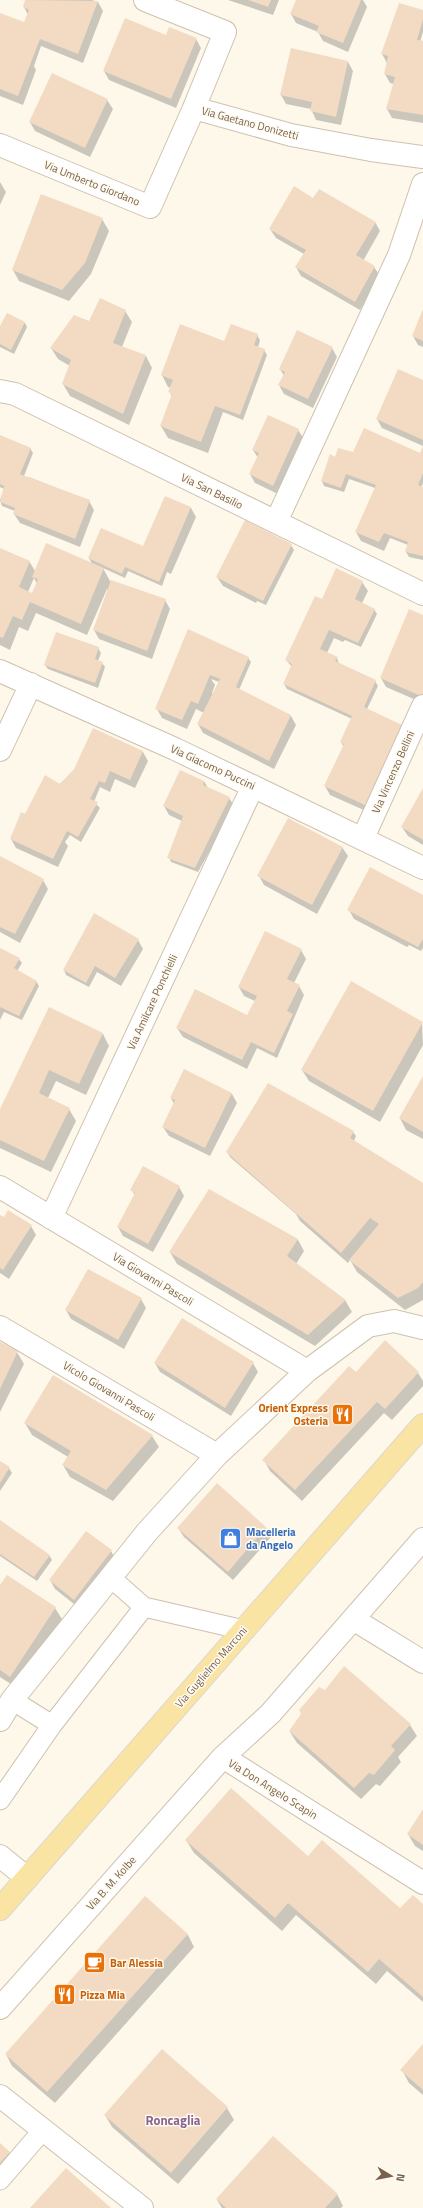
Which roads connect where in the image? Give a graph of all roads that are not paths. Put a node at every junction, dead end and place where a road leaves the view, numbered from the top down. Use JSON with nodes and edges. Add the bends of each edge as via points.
{"nodes":[{"id":1,"x":145,"y":0,"type":"edge"},
{"id":2,"x":194,"y":108,"type":"junction"},
{"id":3,"x":0,"y":145,"type":"edge"},
{"id":4,"x":423,"y":157,"type":"edge"},
{"id":5,"x":423,"y":184,"type":"edge"},
{"id":6,"x":0,"y":391,"type":"edge"},
{"id":7,"x":276,"y":522,"type":"junction"},
{"id":8,"x":423,"y":594,"type":"edge"},
{"id":9,"x":0,"y":670,"type":"edge"},
{"id":10,"x":31,"y":684,"type":"junction"},
{"id":11,"x":423,"y":706,"type":"edge"},
{"id":12,"x":0,"y":750,"type":"edge"},
{"id":13,"x":253,"y":786,"type":"junction"},
{"id":14,"x":363,"y":838,"type":"junction"},
{"id":15,"x":423,"y":868,"type":"edge"},
{"id":16,"x":0,"y":1187,"type":"edge"},
{"id":17,"x":51,"y":1218,"type":"junction"},
{"id":18,"x":0,"y":1327,"type":"edge"},
{"id":19,"x":423,"y":1328,"type":"edge"},
{"id":20,"x":307,"y":1371,"type":"junction"},
{"id":21,"x":423,"y":1425,"type":"edge"},
{"id":22,"x":217,"y":1455,"type":"junction"},
{"id":23,"x":423,"y":1539,"type":"edge"},
{"id":24,"x":110,"y":1577,"type":"junction"},
{"id":25,"x":144,"y":1607,"type":"junction"},
{"id":26,"x":353,"y":1619,"type":"junction"},
{"id":27,"x":244,"y":1630,"type":"junction"},
{"id":28,"x":423,"y":1662,"type":"edge"},
{"id":29,"x":6,"y":1696,"type":"edge"},
{"id":30,"x":0,"y":1720,"type":"edge"},
{"id":31,"x":52,"y":1725,"type":"junction"},
{"id":32,"x":222,"y":1757,"type":"junction"},
{"id":33,"x":0,"y":1800,"type":"edge"},
{"id":34,"x":0,"y":1856,"type":"edge"},
{"id":35,"x":27,"y":1878,"type":"junction"},
{"id":36,"x":423,"y":1883,"type":"edge"},
{"id":37,"x":0,"y":1909,"type":"edge"},
{"id":38,"x":0,"y":2008,"type":"edge"},
{"id":39,"x":0,"y":2096,"type":"edge"},
{"id":40,"x":43,"y":2130,"type":"junction"},
{"id":41,"x":0,"y":2180,"type":"edge"},
{"id":42,"x":142,"y":2208,"type":"edge"}],
"edges":[{"from":1,"to":2,"type":"street","name":"Via Gaetano Donizetti","via":[[224,32]]},
{"from":2,"to":3,"type":"street","name":"Via Umberto Giordano","via":[[150,207]]},
{"from":2,"to":4,"type":"street","name":"Via Gaetano Donizetti","via":[[291,136]]},
{"from":5,"to":7,"type":"street","via":[[399,255]]},
{"from":6,"to":7,"type":"street","name":"Via San Basilio","via":[[15,394]]},
{"from":7,"to":8,"type":"street","name":"Via San Basilio"},
{"from":9,"to":10,"type":"street","name":"Via Giacomo Puccini"},
{"from":10,"to":12,"type":"street"},
{"from":10,"to":13,"type":"street","name":"Via Giacomo Puccini"},
{"from":11,"to":14,"type":"street","name":"Via Vincenzo Bellini"},
{"from":13,"to":14,"type":"street","name":"Via Giacomo Puccini"},
{"from":13,"to":17,"type":"street","name":"Via Amilcare Ponchielli"},
{"from":14,"to":15,"type":"street","name":"Via Giacomo Puccini"},
{"from":16,"to":17,"type":"street","name":"Via Giovanni Pascoli"},
{"from":17,"to":20,"type":"street","name":"Via Giovanni Pascoli"},
{"from":18,"to":22,"type":"street","name":"Vicolo Giovanni Pascoli"},
{"from":19,"to":20,"type":"street","via":[[394,1321],[368,1326]]},
{"from":20,"to":22,"type":"street"},
{"from":21,"to":27,"type":"main road","name":"Via Guglielmo Marconi"},
{"from":22,"to":24,"type":"street"},
{"from":23,"to":26,"type":"street","name":"Via Don Angelo Scapin"},
{"from":24,"to":25,"type":"lane"},
{"from":24,"to":29,"type":"street"},
{"from":25,"to":27,"type":"lane"},
{"from":25,"to":31,"type":"lane"},
{"from":26,"to":28,"type":"street"},
{"from":26,"to":32,"type":"street","name":"Via Don Angelo Scapin","via":[[270,1714]]},
{"from":27,"to":35,"type":"main road","name":"Via Guglielmo Marconi"},
{"from":29,"to":30,"type":"street"},
{"from":29,"to":31,"type":"lane"},
{"from":31,"to":33,"type":"lane"},
{"from":32,"to":36,"type":"street","name":"Via Don Angelo Scapin"},
{"from":32,"to":38,"type":"street","name":"Via B. M. Kolbe"},
{"from":34,"to":35,"type":"street"},
{"from":35,"to":37,"type":"main road","name":"Via Guglielmo Marconi"},
{"from":39,"to":40,"type":"street"},
{"from":40,"to":41,"type":"lane"},
{"from":40,"to":42,"type":"street"}]}
